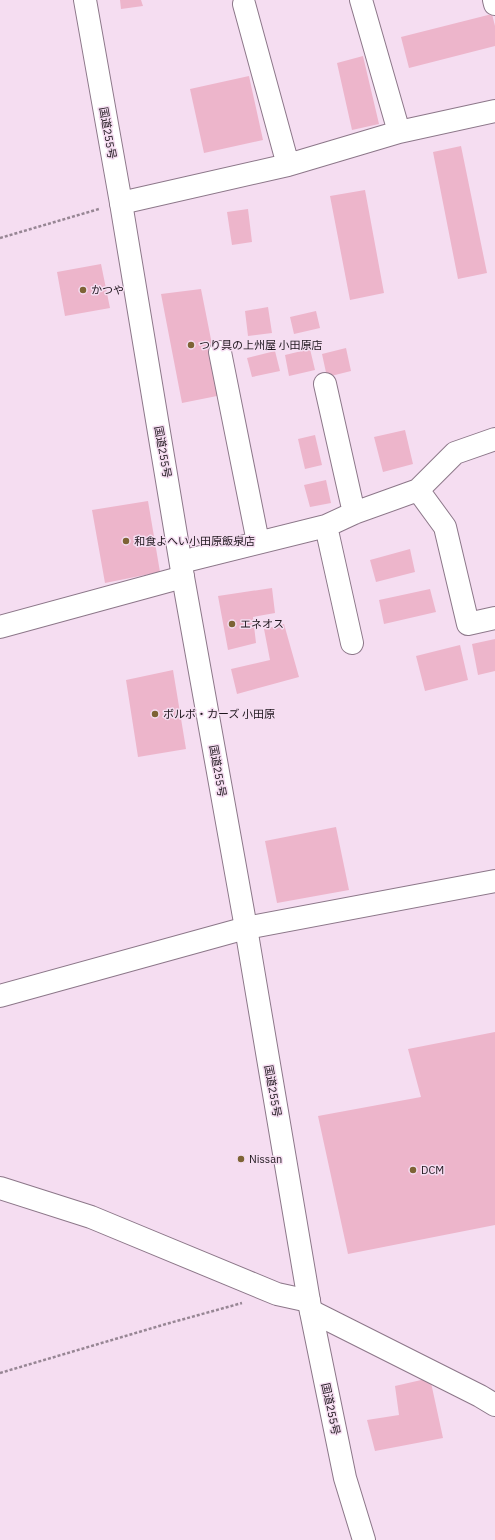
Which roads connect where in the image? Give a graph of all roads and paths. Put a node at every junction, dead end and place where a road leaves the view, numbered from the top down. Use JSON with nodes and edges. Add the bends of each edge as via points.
{"nodes":[{"id":1,"x":85,"y":0,"type":"edge"},
{"id":2,"x":361,"y":0,"type":"edge"},
{"id":3,"x":494,"y":0,"type":"edge"},
{"id":4,"x":244,"y":4,"type":"dead end"},
{"id":5,"x":495,"y":4,"type":"edge"},
{"id":6,"x":495,"y":111,"type":"edge"},
{"id":7,"x":398,"y":132,"type":"junction"},
{"id":8,"x":288,"y":165,"type":"junction"},
{"id":9,"x":121,"y":203,"type":"junction"},
{"id":10,"x":0,"y":238,"type":"edge"},
{"id":11,"x":220,"y":352,"type":"dead end"},
{"id":12,"x":325,"y":384,"type":"dead end"},
{"id":13,"x":495,"y":439,"type":"edge"},
{"id":14,"x":418,"y":490,"type":"junction"},
{"id":15,"x":354,"y":513,"type":"junction"},
{"id":16,"x":326,"y":526,"type":"junction"},
{"id":17,"x":258,"y":542,"type":"junction"},
{"id":18,"x":182,"y":570,"type":"junction"},
{"id":19,"x":495,"y":618,"type":"edge"},
{"id":20,"x":0,"y":627,"type":"edge"},
{"id":21,"x":352,"y":643,"type":"dead end"},
{"id":22,"x":495,"y":881,"type":"edge"},
{"id":23,"x":246,"y":928,"type":"junction"},
{"id":24,"x":0,"y":996,"type":"edge"},
{"id":25,"x":0,"y":1188,"type":"edge"},
{"id":26,"x":277,"y":1294,"type":"junction"},
{"id":27,"x":310,"y":1306,"type":"junction"},
{"id":28,"x":0,"y":1373,"type":"edge"},
{"id":29,"x":495,"y":1405,"type":"edge"},
{"id":30,"x":364,"y":1539,"type":"edge"}],
"edges":[{"from":1,"to":9,"type":"main road","name":"国道255号"},
{"from":2,"to":7,"type":"main road"},
{"from":3,"to":5,"type":"main road"},
{"from":4,"to":8,"type":"main road"},
{"from":6,"to":7,"type":"main road"},
{"from":7,"to":8,"type":"main road"},
{"from":8,"to":9,"type":"main road"},
{"from":9,"to":10,"type":"path"},
{"from":9,"to":18,"type":"main road","name":"国道255号"},
{"from":11,"to":17,"type":"main road"},
{"from":12,"to":15,"type":"main road"},
{"from":13,"to":14,"type":"main road","via":[[455,453]]},
{"from":14,"to":15,"type":"main road"},
{"from":14,"to":19,"type":"main road","via":[[445,527],[468,624]]},
{"from":15,"to":16,"type":"main road"},
{"from":16,"to":17,"type":"main road"},
{"from":16,"to":21,"type":"main road"},
{"from":17,"to":18,"type":"main road"},
{"from":18,"to":20,"type":"main road"},
{"from":18,"to":23,"type":"main road","name":"国道255号"},
{"from":22,"to":23,"type":"main road"},
{"from":23,"to":24,"type":"main road"},
{"from":23,"to":27,"type":"main road","name":"国道255号"},
{"from":25,"to":26,"type":"main road","via":[[91,1217]]},
{"from":26,"to":27,"type":"main road"},
{"from":26,"to":28,"type":"path"},
{"from":27,"to":29,"type":"main road"},
{"from":27,"to":30,"type":"main road","name":"国道255号","via":[[345,1478]]}]}
